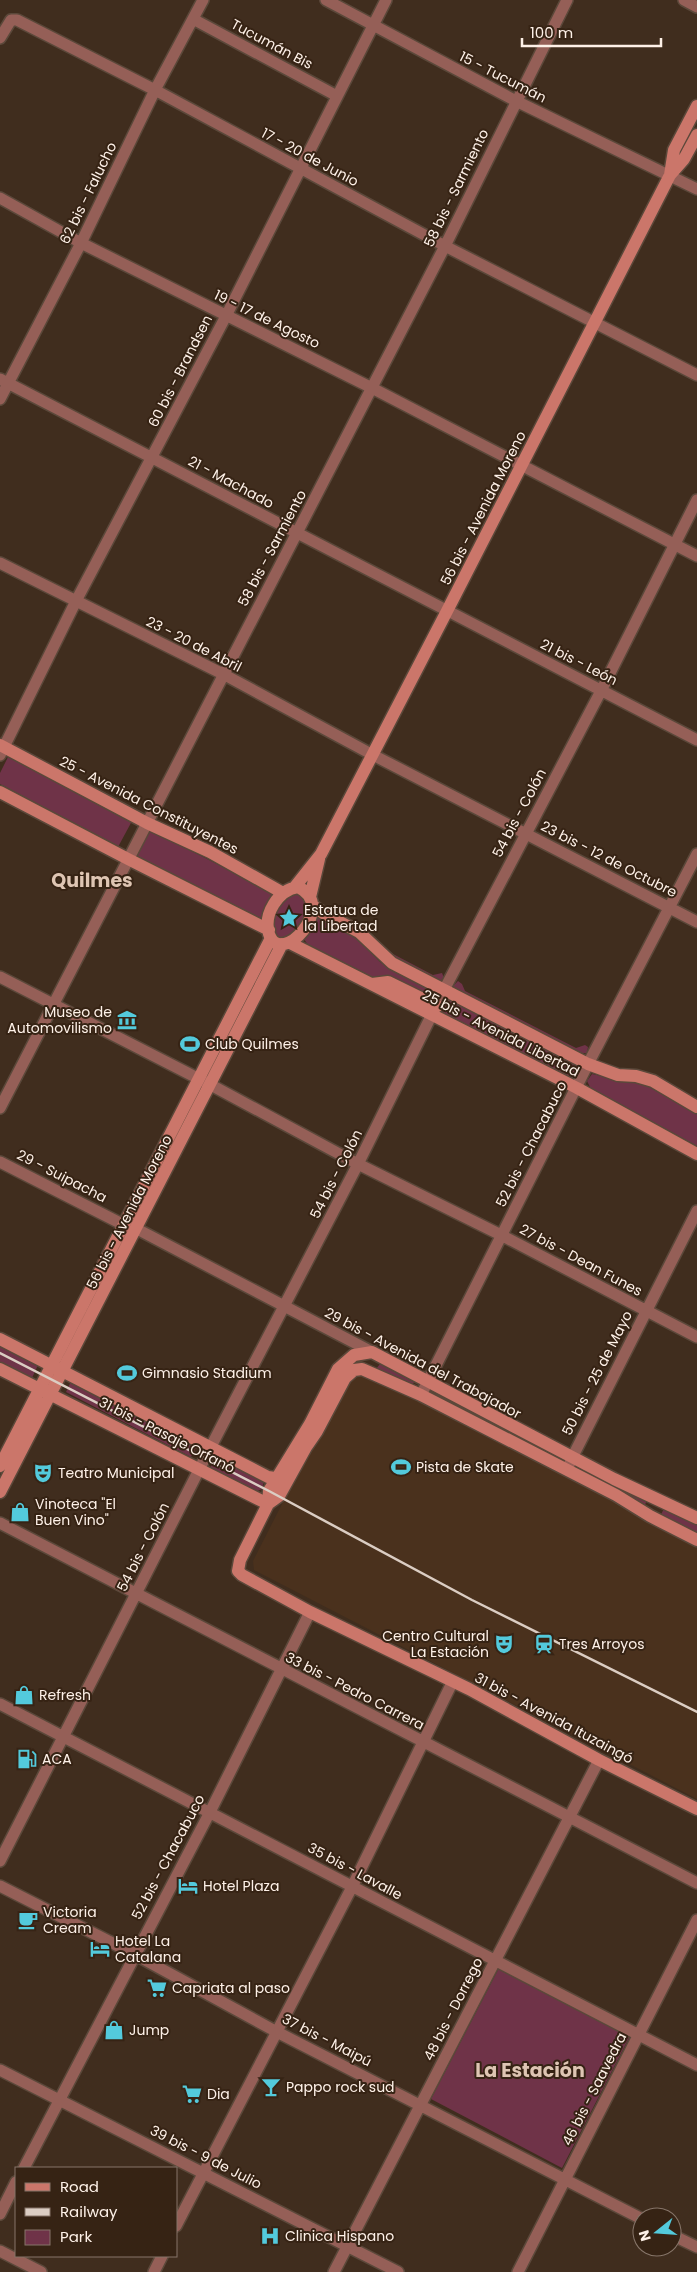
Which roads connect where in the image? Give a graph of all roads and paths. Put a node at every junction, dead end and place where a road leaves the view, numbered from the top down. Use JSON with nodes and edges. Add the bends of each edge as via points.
{"nodes":[{"id":1,"x":203,"y":0,"type":"edge"},
{"id":2,"x":326,"y":0,"type":"edge"},
{"id":3,"x":386,"y":0,"type":"edge"},
{"id":4,"x":567,"y":0,"type":"edge"},
{"id":5,"x":684,"y":0,"type":"edge"},
{"id":6,"x":697,"y":7,"type":"edge"},
{"id":7,"x":194,"y":19,"type":"junction"},
{"id":8,"x":373,"y":25,"type":"junction"},
{"id":9,"x":0,"y":38,"type":"edge"},
{"id":10,"x":155,"y":90,"type":"junction"},
{"id":11,"x":337,"y":96,"type":"junction"},
{"id":12,"x":516,"y":101,"type":"junction"},
{"id":13,"x":697,"y":106,"type":"edge"},
{"id":14,"x":697,"y":135,"type":"edge"},
{"id":15,"x":300,"y":169,"type":"junction"},
{"id":16,"x":670,"y":175,"type":"junction"},
{"id":17,"x":697,"y":189,"type":"edge"},
{"id":18,"x":0,"y":198,"type":"edge"},
{"id":19,"x":82,"y":243,"type":"junction"},
{"id":20,"x":445,"y":246,"type":"junction"},
{"id":21,"x":226,"y":316,"type":"junction"},
{"id":22,"x":596,"y":322,"type":"junction"},
{"id":23,"x":697,"y":375,"type":"edge"},
{"id":24,"x":4,"y":381,"type":"edge"},
{"id":25,"x":372,"y":388,"type":"junction"},
{"id":26,"x":0,"y":399,"type":"edge"},
{"id":27,"x":152,"y":457,"type":"junction"},
{"id":28,"x":521,"y":467,"type":"junction"},
{"id":29,"x":697,"y":500,"type":"edge"},
{"id":30,"x":297,"y":533,"type":"junction"},
{"id":31,"x":674,"y":545,"type":"junction"},
{"id":32,"x":697,"y":556,"type":"edge"},
{"id":33,"x":0,"y":563,"type":"edge"},
{"id":34,"x":76,"y":601,"type":"junction"},
{"id":35,"x":448,"y":611,"type":"junction"},
{"id":36,"x":223,"y":674,"type":"junction"},
{"id":37,"x":602,"y":690,"type":"junction"},
{"id":38,"x":697,"y":740,"type":"edge"},
{"id":39,"x":1,"y":749,"type":"edge"},
{"id":40,"x":373,"y":755,"type":"junction"},
{"id":41,"x":0,"y":792,"type":"edge"},
{"id":42,"x":147,"y":823,"type":"junction"},
{"id":43,"x":526,"y":832,"type":"junction"},
{"id":44,"x":321,"y":854,"type":"junction"},
{"id":45,"x":697,"y":854,"type":"edge"},
{"id":46,"x":128,"y":859,"type":"junction"},
{"id":47,"x":288,"y":890,"type":"junction"},
{"id":48,"x":311,"y":901,"type":"junction"},
{"id":49,"x":669,"y":907,"type":"junction"},
{"id":50,"x":697,"y":922,"type":"edge"},
{"id":51,"x":278,"y":939,"type":"junction"},
{"id":52,"x":0,"y":977,"type":"edge"},
{"id":53,"x":444,"y":990,"type":"junction"},
{"id":54,"x":52,"y":1003,"type":"junction"},
{"id":55,"x":435,"y":1010,"type":"junction"},
{"id":56,"x":588,"y":1064,"type":"junction"},
{"id":57,"x":205,"y":1082,"type":"junction"},
{"id":58,"x":576,"y":1088,"type":"junction"},
{"id":59,"x":697,"y":1106,"type":"edge"},
{"id":60,"x":0,"y":1108,"type":"edge"},
{"id":61,"x":697,"y":1154,"type":"edge"},
{"id":62,"x":0,"y":1162,"type":"edge"},
{"id":63,"x":358,"y":1164,"type":"junction"},
{"id":64,"x":697,"y":1211,"type":"edge"},
{"id":65,"x":131,"y":1227,"type":"junction"},
{"id":66,"x":501,"y":1235,"type":"junction"},
{"id":67,"x":283,"y":1308,"type":"junction"},
{"id":68,"x":646,"y":1311,"type":"junction"},
{"id":69,"x":697,"y":1337,"type":"edge"},
{"id":70,"x":0,"y":1339,"type":"edge"},
{"id":71,"x":375,"y":1354,"type":"junction"},
{"id":72,"x":57,"y":1368,"type":"junction"},
{"id":73,"x":0,"y":1369,"type":"edge"},
{"id":74,"x":369,"y":1372,"type":"junction"},
{"id":75,"x":428,"y":1383,"type":"junction"},
{"id":76,"x":46,"y":1391,"type":"junction"},
{"id":77,"x":422,"y":1395,"type":"junction"},
{"id":78,"x":464,"y":1402,"type":"junction"},
{"id":79,"x":458,"y":1415,"type":"junction"},
{"id":80,"x":211,"y":1446,"type":"junction"},
{"id":81,"x":572,"y":1458,"type":"junction"},
{"id":82,"x":0,"y":1466,"type":"edge"},
{"id":83,"x":200,"y":1469,"type":"junction"},
{"id":84,"x":567,"y":1470,"type":"junction"},
{"id":85,"x":282,"y":1480,"type":"junction"},
{"id":86,"x":0,"y":1492,"type":"edge"},
{"id":87,"x":659,"y":1499,"type":"junction"},
{"id":88,"x":268,"y":1504,"type":"junction"},
{"id":89,"x":650,"y":1516,"type":"junction"},
{"id":90,"x":697,"y":1518,"type":"edge"},
{"id":91,"x":0,"y":1523,"type":"edge"},
{"id":92,"x":697,"y":1540,"type":"edge"},
{"id":93,"x":136,"y":1593,"type":"junction"},
{"id":94,"x":310,"y":1612,"type":"junction"},
{"id":95,"x":280,"y":1669,"type":"junction"},
{"id":96,"x":452,"y":1683,"type":"junction"},
{"id":97,"x":0,"y":1704,"type":"edge"},
{"id":98,"x":62,"y":1737,"type":"junction"},
{"id":99,"x":423,"y":1743,"type":"junction"},
{"id":100,"x":599,"y":1760,"type":"junction"},
{"id":101,"x":697,"y":1809,"type":"edge"},
{"id":102,"x":210,"y":1812,"type":"junction"},
{"id":103,"x":569,"y":1817,"type":"junction"},
{"id":104,"x":0,"y":1861,"type":"edge"},
{"id":105,"x":697,"y":1883,"type":"edge"},
{"id":106,"x":0,"y":1886,"type":"edge"},
{"id":107,"x":352,"y":1887,"type":"junction"},
{"id":108,"x":697,"y":1920,"type":"edge"},
{"id":109,"x":134,"y":1954,"type":"junction"},
{"id":110,"x":495,"y":1960,"type":"junction"},
{"id":111,"x":277,"y":2032,"type":"junction"},
{"id":112,"x":639,"y":2035,"type":"junction"},
{"id":113,"x":697,"y":2065,"type":"edge"},
{"id":114,"x":0,"y":2070,"type":"edge"},
{"id":115,"x":58,"y":2100,"type":"junction"},
{"id":116,"x":420,"y":2105,"type":"junction"},
{"id":117,"x":24,"y":2167,"type":"edge"},
{"id":118,"x":203,"y":2171,"type":"junction"},
{"id":119,"x":565,"y":2180,"type":"junction"},
{"id":120,"x":15,"y":2184,"type":"edge"},
{"id":121,"x":0,"y":2214,"type":"edge"},
{"id":122,"x":632,"y":2214,"type":"edge"},
{"id":123,"x":178,"y":2222,"type":"edge"},
{"id":124,"x":682,"y":2239,"type":"edge"},
{"id":125,"x":347,"y":2245,"type":"junction"},
{"id":126,"x":697,"y":2247,"type":"edge"},
{"id":127,"x":0,"y":2251,"type":"edge"},
{"id":128,"x":162,"y":2257,"type":"edge"},
{"id":129,"x":41,"y":2272,"type":"edge"},
{"id":130,"x":154,"y":2272,"type":"edge"},
{"id":131,"x":334,"y":2272,"type":"edge"},
{"id":132,"x":398,"y":2272,"type":"edge"},
{"id":133,"x":518,"y":2272,"type":"edge"}],
"edges":[{"from":1,"to":7,"type":"street","name":"62 bis - Falucho"},
{"from":2,"to":8,"type":"street","name":"15 - Tucumán"},
{"from":3,"to":8,"type":"street","name":"60 bis - Brandsen"},
{"from":4,"to":12,"type":"street","name":"58 bis - Sarmiento"},
{"from":5,"to":6,"type":"street"},
{"from":7,"to":10,"type":"street","name":"62 bis - Falucho"},
{"from":7,"to":11,"type":"street","name":"Tucumán Bis"},
{"from":8,"to":11,"type":"street","name":"60 bis - Brandsen"},
{"from":8,"to":12,"type":"street","name":"15 - Tucumán"},
{"from":9,"to":10,"type":"street","name":"17 - 20 de Junio","via":[[11,20],[17,20]]},
{"from":10,"to":15,"type":"street","name":"17 - 20 de Junio"},
{"from":10,"to":19,"type":"street","name":"62 bis - Falucho"},
{"from":11,"to":15,"type":"street","name":"60 bis - Brandsen"},
{"from":12,"to":16,"type":"street","name":"15 - Tucumán"},
{"from":12,"to":20,"type":"street","name":"58 bis - Sarmiento"},
{"from":13,"to":16,"type":"main road","name":"56 bis - Avenida Moreno","via":[[674,150]]},
{"from":14,"to":16,"type":"main road","name":"56 bis - Avenida Moreno","via":[[684,159]]},
{"from":15,"to":20,"type":"street","name":"17 - 20 de Junio"},
{"from":15,"to":21,"type":"street","name":"60 bis - Brandsen"},
{"from":16,"to":17,"type":"street","name":"15 - Tucumán"},
{"from":16,"to":22,"type":"main road","name":"56 bis - Avenida Moreno"},
{"from":18,"to":19,"type":"street","name":"19 - 17 de Agosto"},
{"from":19,"to":21,"type":"street","name":"19 - 17 de Agosto"},
{"from":19,"to":24,"type":"street","name":"62 bis - Falucho"},
{"from":20,"to":22,"type":"street","name":"17 - 20 de Junio"},
{"from":20,"to":25,"type":"street","name":"58 bis - Sarmiento"},
{"from":21,"to":25,"type":"street","name":"19 - 17 de Agosto"},
{"from":21,"to":27,"type":"street","name":"60 bis - Brandsen"},
{"from":22,"to":23,"type":"street","name":"17 - 20 de Junio"},
{"from":22,"to":28,"type":"main road","name":"56 bis - Avenida Moreno"},
{"from":24,"to":26,"type":"street","name":"62 bis - Falucho"},
{"from":24,"to":27,"type":"street","name":"21 - Machado"},
{"from":25,"to":28,"type":"street","name":"19 - 17 de Agosto"},
{"from":25,"to":30,"type":"street","name":"58 bis - Sarmiento"},
{"from":27,"to":30,"type":"street","name":"21 - Machado"},
{"from":27,"to":34,"type":"street","name":"60 bis - Brandsen"},
{"from":28,"to":31,"type":"street","name":"19 - 17 de Agosto"},
{"from":28,"to":35,"type":"main road","name":"56 bis - Avenida Moreno"},
{"from":29,"to":31,"type":"street","name":"54 bis - Colón"},
{"from":30,"to":35,"type":"street","name":"21 - Machado"},
{"from":30,"to":36,"type":"street","name":"58 bis - Sarmiento"},
{"from":31,"to":32,"type":"street","name":"19 - 17 de Agosto"},
{"from":31,"to":37,"type":"street","name":"54 bis - Colón"},
{"from":33,"to":34,"type":"street","name":"23 - 20 de Abril"},
{"from":34,"to":36,"type":"street","name":"23 - 20 de Abril"},
{"from":34,"to":39,"type":"street","name":"60 bis - Brandsen"},
{"from":35,"to":37,"type":"street","name":"21 bis - León"},
{"from":35,"to":40,"type":"main road","name":"56 bis - Avenida Moreno"},
{"from":36,"to":40,"type":"street","name":"23 - 20 de Abril"},
{"from":36,"to":42,"type":"street","name":"58 bis - Sarmiento"},
{"from":37,"to":38,"type":"street","name":"21 bis - León"},
{"from":37,"to":43,"type":"street","name":"54 bis - Colón"},
{"from":39,"to":42,"type":"main road","name":"25 - Avenida Constituyentes"},
{"from":40,"to":43,"type":"street","name":"23 bis - 12 de Octubre"},
{"from":40,"to":44,"type":"main road","name":"56 bis - Avenida Moreno"},
{"from":41,"to":46,"type":"main road"},
{"from":42,"to":46,"type":"street","name":"58 bis - Sarmiento"},
{"from":42,"to":47,"type":"main road","name":"25 - Avenida Constituyentes"},
{"from":43,"to":49,"type":"street","name":"23 bis - 12 de Octubre"},
{"from":43,"to":53,"type":"street","name":"54 bis - Colón"},
{"from":44,"to":47,"type":"main road","name":"56 bis - Avenida Moreno"},
{"from":44,"to":48,"type":"main road","name":"56 bis - Avenida Moreno"},
{"from":45,"to":49,"type":"street","name":"52 bis - Chacabuco"},
{"from":46,"to":51,"type":"main road"},
{"from":46,"to":54,"type":"street","name":"58 bis - Sarmiento"},
{"from":47,"to":48,"type":"main road","via":[[304,890]]},
{"from":47,"to":51,"type":"main road","via":[[271,909]]},
{"from":48,"to":51,"type":"main road","via":[[313,909],[300,936]]},
{"from":48,"to":53,"type":"main road","name":"25 bis - Avenida Libertad","via":[[323,913],[359,932],[392,963]]},
{"from":49,"to":50,"type":"street","name":"23 bis - 12 de Octubre"},
{"from":49,"to":56,"type":"street","name":"52 bis - Chacabuco"},
{"from":51,"to":55,"type":"main road","name":"25 bis - Avenida Libertad"},
{"from":51,"to":57,"type":"main road","name":"56 bis - Avenida Moreno"},
{"from":52,"to":54,"type":"street","name":"27 bis - Dean Funes"},
{"from":53,"to":55,"type":"street","name":"54 bis - Colón"},
{"from":53,"to":56,"type":"main road","name":"25 bis - Avenida Libertad"},
{"from":54,"to":57,"type":"street","name":"27 bis - Dean Funes"},
{"from":54,"to":60,"type":"street","name":"58 bis - Sarmiento"},
{"from":55,"to":58,"type":"main road","name":"25 bis - Avenida Libertad"},
{"from":55,"to":63,"type":"street","name":"54 bis - Colón"},
{"from":56,"to":58,"type":"street","name":"52 bis - Chacabuco"},
{"from":56,"to":59,"type":"main road","name":"25 bis - Avenida Libertad","via":[[618,1075],[653,1081]]},
{"from":57,"to":63,"type":"street","name":"27 bis - Dean Funes"},
{"from":57,"to":65,"type":"main road","name":"56 bis - Avenida Moreno"},
{"from":58,"to":61,"type":"main road","name":"25 bis - Avenida Libertad"},
{"from":58,"to":66,"type":"street","name":"52 bis - Chacabuco"},
{"from":62,"to":65,"type":"street","name":"29 - Suipacha"},
{"from":63,"to":66,"type":"street","name":"27 bis - Dean Funes"},
{"from":63,"to":67,"type":"street","name":"54 bis - Colón"},
{"from":64,"to":68,"type":"street","name":"50 bis - 25 de Mayo"},
{"from":65,"to":67,"type":"street","name":"29 bis - Avenida del Trabajador"},
{"from":65,"to":72,"type":"main road","name":"56 bis - Avenida Moreno"},
{"from":66,"to":68,"type":"street","name":"27 bis - Dean Funes"},
{"from":66,"to":75,"type":"street","name":"52 bis - Chacabuco"},
{"from":67,"to":71,"type":"street","name":"29 bis - Avenida del Trabajador"},
{"from":67,"to":80,"type":"street","name":"54 bis - Colón"},
{"from":68,"to":69,"type":"street","name":"27 bis - Dean Funes"},
{"from":68,"to":81,"type":"street","name":"50 bis - 25 de Mayo"},
{"from":70,"to":72,"type":"main road","name":"31 bis - Pasaje Orfanó"},
{"from":71,"to":74,"type":"main road"},
{"from":71,"to":75,"type":"main road","name":"29 bis - Avenida del Trabajador"},
{"from":71,"to":85,"type":"main road","via":[[354,1355],[338,1369]]},
{"from":72,"to":76,"type":"main road","name":"56 bis - Avenida Moreno"},
{"from":72,"to":80,"type":"main road","name":"31 bis - Pasaje Orfanó"},
{"from":73,"to":76,"type":"main road","name":"31 bis - Pasaje Orfanó"},
{"from":74,"to":77,"type":"main road","name":"29 bis - Avenida del Trabajador"},
{"from":74,"to":85,"type":"main road","name":"29 bis - Avenida del Trabajador","via":[[354,1370],[345,1378],[317,1431]]},
{"from":75,"to":77,"type":"street","name":"52 bis - Chacabuco"},
{"from":75,"to":78,"type":"main road","name":"29 bis - Avenida del Trabajador"},
{"from":76,"to":82,"type":"main road","name":"56 bis - Avenida Moreno"},
{"from":76,"to":83,"type":"main road","name":"31 bis - Pasaje Orfanó"},
{"from":76,"to":86,"type":"main road","name":"56 bis - Avenida Moreno"},
{"from":77,"to":79,"type":"main road","name":"29 bis - Avenida del Trabajador"},
{"from":78,"to":79,"type":"main road"},
{"from":78,"to":81,"type":"main road","name":"29 bis - Avenida del Trabajador"},
{"from":79,"to":84,"type":"main road","name":"29 bis - Avenida del Trabajador"},
{"from":80,"to":83,"type":"street","name":"54 bis - Colón"},
{"from":80,"to":85,"type":"main road","name":"31 bis - Pasaje Orfanó"},
{"from":81,"to":84,"type":"street","name":"50 bis - 25 de Mayo"},
{"from":81,"to":87,"type":"main road","name":"29 bis - Avenida del Trabajador"},
{"from":83,"to":88,"type":"main road","name":"31 bis - Pasaje Orfanó"},
{"from":83,"to":93,"type":"street","name":"54 bis - Colón"},
{"from":84,"to":89,"type":"main road","name":"29 bis - Avenida del Trabajador"},
{"from":85,"to":88,"type":"main road","via":[[269,1490]]},
{"from":87,"to":89,"type":"main road"},
{"from":87,"to":90,"type":"main road","name":"29 bis - Avenida del Trabajador"},
{"from":88,"to":94,"type":"main road","name":"31 bis - Avenida Ituzaingó","via":[[240,1560],[238,1571]]},
{"from":89,"to":92,"type":"main road","name":"29 bis - Avenida del Trabajador"},
{"from":91,"to":93,"type":"street","name":"33 bis - Pedro Carrera"},
{"from":93,"to":95,"type":"street","name":"33 bis - Pedro Carrera"},
{"from":93,"to":98,"type":"street","name":"54 bis - Colón"},
{"from":94,"to":95,"type":"street","name":"52 bis - Chacabuco"},
{"from":94,"to":96,"type":"main road","name":"31 bis - Avenida Ituzaingó"},
{"from":95,"to":99,"type":"street","name":"33 bis - Pedro Carrera"},
{"from":95,"to":102,"type":"street","name":"52 bis - Chacabuco"},
{"from":96,"to":99,"type":"street"},
{"from":96,"to":100,"type":"main road","name":"31 bis - Avenida Ituzaingó"},
{"from":97,"to":98,"type":"street","name":"35 bis - Lavalle"},
{"from":98,"to":102,"type":"street","name":"35 bis - Lavalle"},
{"from":98,"to":104,"type":"street","name":"54 bis - Colón"},
{"from":99,"to":103,"type":"street","name":"33 bis - Pedro Carrera"},
{"from":99,"to":107,"type":"street"},
{"from":100,"to":101,"type":"main road","name":"31 bis - Avenida Ituzaingó"},
{"from":100,"to":103,"type":"street","name":"48 bis - Dorrego"},
{"from":102,"to":107,"type":"street","name":"35 bis - Lavalle"},
{"from":102,"to":109,"type":"street","name":"52 bis - Chacabuco"},
{"from":103,"to":105,"type":"street","name":"33 bis - Pedro Carrera"},
{"from":103,"to":110,"type":"street","name":"48 bis - Dorrego"},
{"from":106,"to":109,"type":"street","name":"37 bis - Maipú"},
{"from":107,"to":110,"type":"street","name":"35 bis - Lavalle"},
{"from":107,"to":111,"type":"street"},
{"from":108,"to":112,"type":"street","name":"46 bis - Saavedra"},
{"from":109,"to":111,"type":"street","name":"37 bis - Maipú"},
{"from":109,"to":115,"type":"street","name":"52 bis - Chacabuco"},
{"from":110,"to":112,"type":"street","name":"35 bis - Lavalle"},
{"from":110,"to":116,"type":"street","name":"48 bis - Dorrego"},
{"from":111,"to":116,"type":"street","name":"37 bis - Maipú"},
{"from":111,"to":118,"type":"street"},
{"from":112,"to":113,"type":"street","name":"35 bis - Lavalle"},
{"from":112,"to":119,"type":"street","name":"46 bis - Saavedra"},
{"from":114,"to":115,"type":"street","name":"39 bis - 9 de Julio"},
{"from":115,"to":117,"type":"street","name":"52 bis - Chacabuco"},
{"from":115,"to":118,"type":"street","name":"39 bis - 9 de Julio"},
{"from":116,"to":119,"type":"street","name":"37 bis - Maipú"},
{"from":116,"to":125,"type":"street","name":"48 bis - Dorrego"},
{"from":118,"to":123,"type":"street"},
{"from":118,"to":125,"type":"street","name":"39 bis - 9 de Julio"},
{"from":119,"to":122,"type":"street","name":"37 bis - Maipú"},
{"from":119,"to":133,"type":"street","name":"46 bis - Saavedra"},
{"from":120,"to":121,"type":"street"},
{"from":124,"to":126,"type":"street"},
{"from":125,"to":131,"type":"street","name":"48 bis - Dorrego"},
{"from":125,"to":132,"type":"street","name":"39 bis - 9 de Julio"},
{"from":127,"to":129,"type":"street"},
{"from":128,"to":130,"type":"street"}]}
